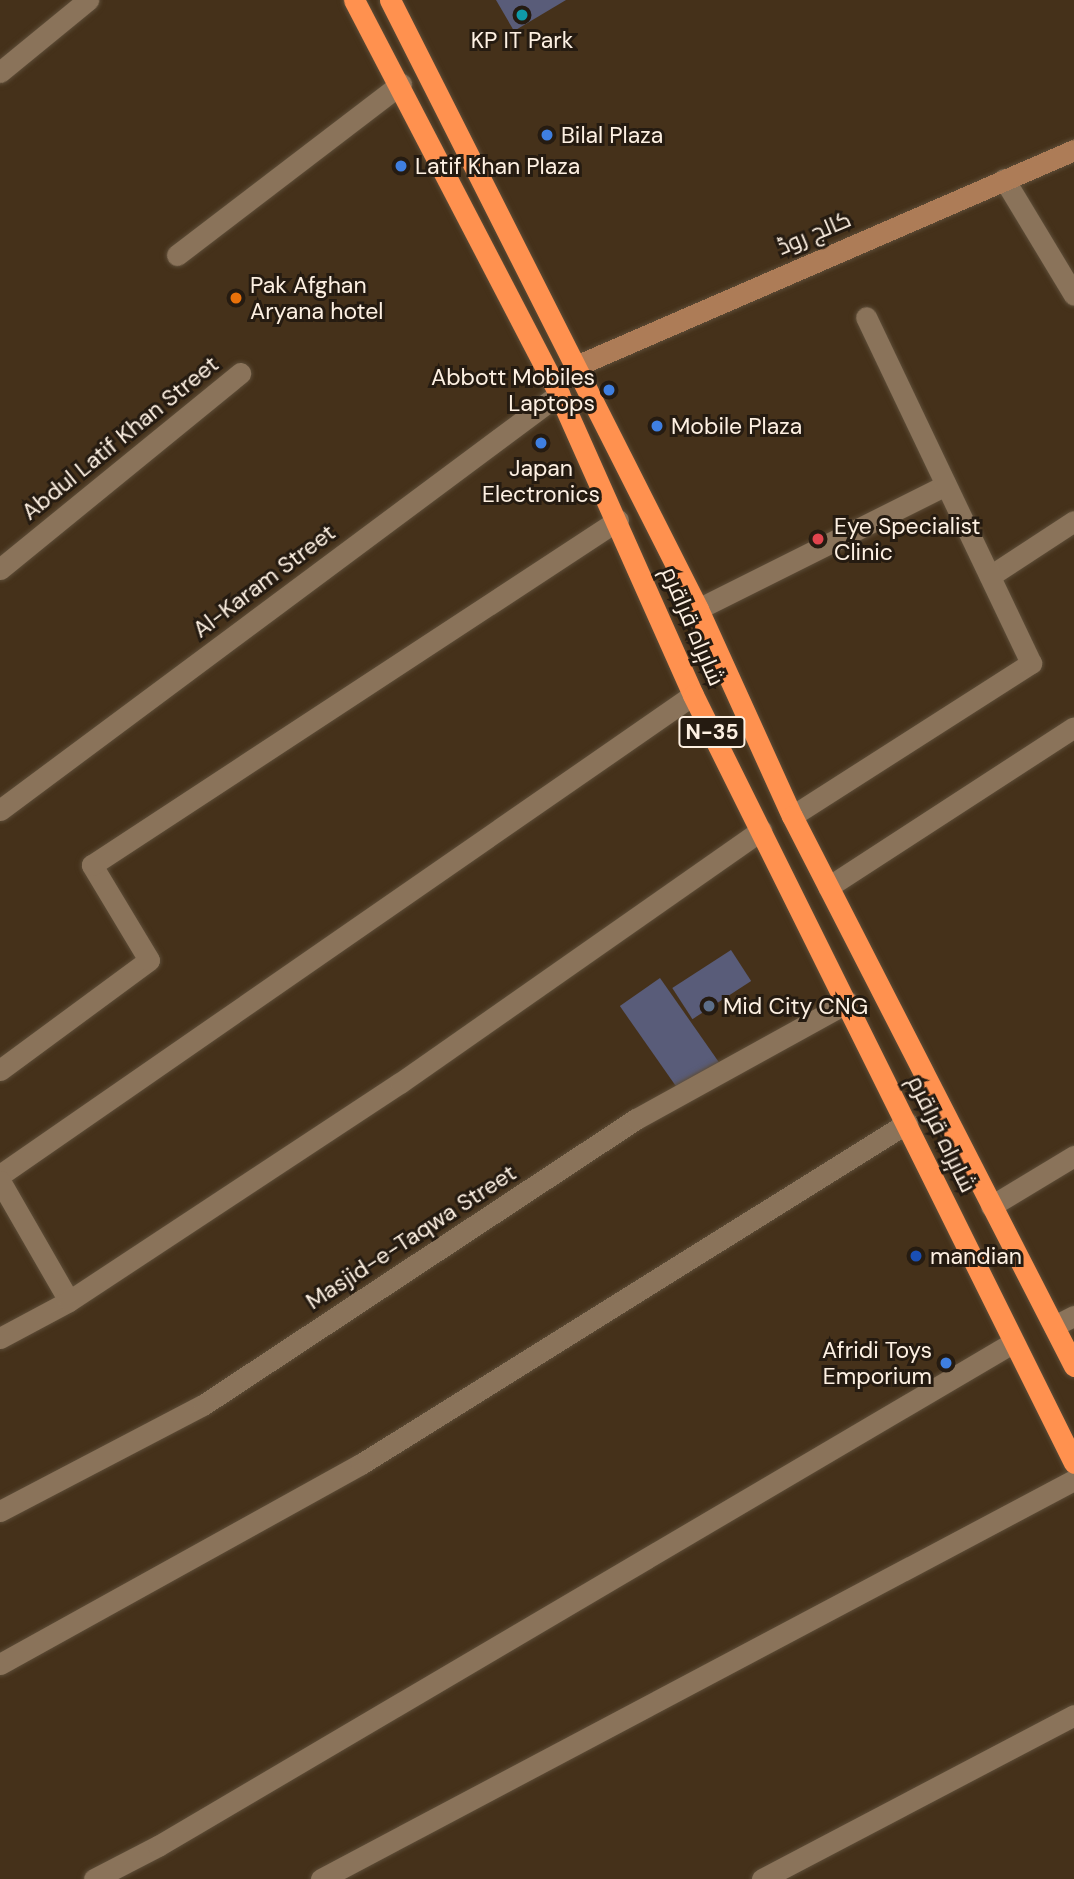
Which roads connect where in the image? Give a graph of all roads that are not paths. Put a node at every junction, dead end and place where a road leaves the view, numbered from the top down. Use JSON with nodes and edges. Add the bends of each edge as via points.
{"nodes":[{"id":1,"x":88,"y":0,"type":"edge"},
{"id":2,"x":354,"y":0,"type":"edge"},
{"id":3,"x":390,"y":0,"type":"edge"},
{"id":4,"x":0,"y":72,"type":"edge"},
{"id":5,"x":401,"y":84,"type":"junction"},
{"id":6,"x":1074,"y":150,"type":"edge"},
{"id":7,"x":1004,"y":179,"type":"junction"},
{"id":8,"x":177,"y":255,"type":"dead end"},
{"id":9,"x":1074,"y":295,"type":"edge"},
{"id":10,"x":866,"y":317,"type":"dead end"},
{"id":11,"x":576,"y":366,"type":"junction"},
{"id":12,"x":240,"y":373,"type":"dead end"},
{"id":13,"x":559,"y":394,"type":"junction"},
{"id":14,"x":946,"y":485,"type":"junction"},
{"id":15,"x":618,"y":520,"type":"junction"},
{"id":16,"x":1074,"y":521,"type":"edge"},
{"id":17,"x":0,"y":569,"type":"edge"},
{"id":18,"x":990,"y":576,"type":"junction"},
{"id":19,"x":698,"y":609,"type":"junction"},
{"id":20,"x":693,"y":695,"type":"junction"},
{"id":21,"x":1074,"y":727,"type":"edge"},
{"id":22,"x":0,"y":810,"type":"edge"},
{"id":23,"x":792,"y":816,"type":"junction"},
{"id":24,"x":761,"y":830,"type":"junction"},
{"id":25,"x":828,"y":887,"type":"junction"},
{"id":26,"x":848,"y":1002,"type":"junction"},
{"id":27,"x":0,"y":1070,"type":"edge"},
{"id":28,"x":907,"y":1122,"type":"junction"},
{"id":29,"x":1074,"y":1156,"type":"edge"},
{"id":30,"x":0,"y":1175,"type":"edge"},
{"id":31,"x":0,"y":1181,"type":"edge"},
{"id":32,"x":991,"y":1206,"type":"junction"},
{"id":33,"x":69,"y":1301,"type":"junction"},
{"id":34,"x":1074,"y":1316,"type":"edge"},
{"id":35,"x":1054,"y":1326,"type":"junction"},
{"id":36,"x":0,"y":1338,"type":"edge"},
{"id":37,"x":1014,"y":1342,"type":"junction"},
{"id":38,"x":1074,"y":1366,"type":"edge"},
{"id":39,"x":1074,"y":1463,"type":"edge"},
{"id":40,"x":1074,"y":1480,"type":"edge"},
{"id":41,"x":0,"y":1511,"type":"edge"},
{"id":42,"x":0,"y":1664,"type":"edge"},
{"id":43,"x":1074,"y":1715,"type":"edge"},
{"id":44,"x":94,"y":1879,"type":"edge"},
{"id":45,"x":321,"y":1879,"type":"edge"},
{"id":46,"x":762,"y":1879,"type":"edge"}],
"edges":[{"from":1,"to":4,"type":"street"},
{"from":2,"to":5,"type":"highway","name":"شاہراہ قراقرم","number":"N-35"},
{"from":3,"to":11,"type":"highway","name":"شاہراہ قراقرم","number":"N-35"},
{"from":5,"to":8,"type":"street"},
{"from":5,"to":13,"type":"highway","name":"شاہراہ قراقرم","number":"N-35"},
{"from":6,"to":7,"type":"main road","name":"کالج روڈ"},
{"from":7,"to":9,"type":"street"},
{"from":7,"to":11,"type":"main road","name":"کالج روڈ"},
{"from":10,"to":14,"type":"street"},
{"from":11,"to":19,"type":"highway","name":"شاہراہ قراقرم","number":"N-35"},
{"from":12,"to":17,"type":"street","name":"Abdul Latif Khan Street"},
{"from":13,"to":15,"type":"highway","name":"شاہراہ قراقرم","number":"N-35"},
{"from":13,"to":22,"type":"street","name":"Al-Karam Street"},
{"from":14,"to":18,"type":"street"},
{"from":14,"to":19,"type":"street"},
{"from":15,"to":20,"type":"highway","name":"شاہراہ قراقرم","number":"N-35"},
{"from":15,"to":27,"type":"street","via":[[92,865],[149,960]]},
{"from":16,"to":18,"type":"street"},
{"from":18,"to":23,"type":"street","via":[[1031,663]]},
{"from":19,"to":23,"type":"highway","name":"شاہراہ قراقرم","number":"N-35"},
{"from":20,"to":24,"type":"highway","name":"شاہراہ قراقرم","number":"N-35"},
{"from":20,"to":30,"type":"street"},
{"from":21,"to":25,"type":"street"},
{"from":23,"to":25,"type":"highway","name":"شاہراہ قراقرم","number":"N-35"},
{"from":24,"to":26,"type":"highway","name":"شاہراہ قراقرم","number":"N-35"},
{"from":24,"to":33,"type":"street","via":[[400,1083]]},
{"from":25,"to":32,"type":"highway","name":"شاہراہ قراقرم","number":"N-35"},
{"from":26,"to":28,"type":"highway","name":"شاہراہ قراقرم","number":"N-35"},
{"from":26,"to":41,"type":"street","name":"Masjid-e-Taqwa Street","via":[[636,1119],[203,1405]]},
{"from":28,"to":37,"type":"highway","name":"شاہراہ قراقرم","number":"N-35"},
{"from":28,"to":42,"type":"street","via":[[361,1464]]},
{"from":29,"to":32,"type":"street"},
{"from":31,"to":33,"type":"street"},
{"from":32,"to":35,"type":"highway","name":"شاہراہ قراقرم","number":"N-35"},
{"from":33,"to":36,"type":"street"},
{"from":34,"to":35,"type":"street"},
{"from":35,"to":38,"type":"highway","name":"شاہراہ قراقرم","number":"N-35"},
{"from":37,"to":39,"type":"highway","name":"شاہراہ قراقرم","number":"N-35"},
{"from":37,"to":44,"type":"street","via":[[158,1846]]},
{"from":40,"to":45,"type":"street"},
{"from":43,"to":46,"type":"street"}]}
